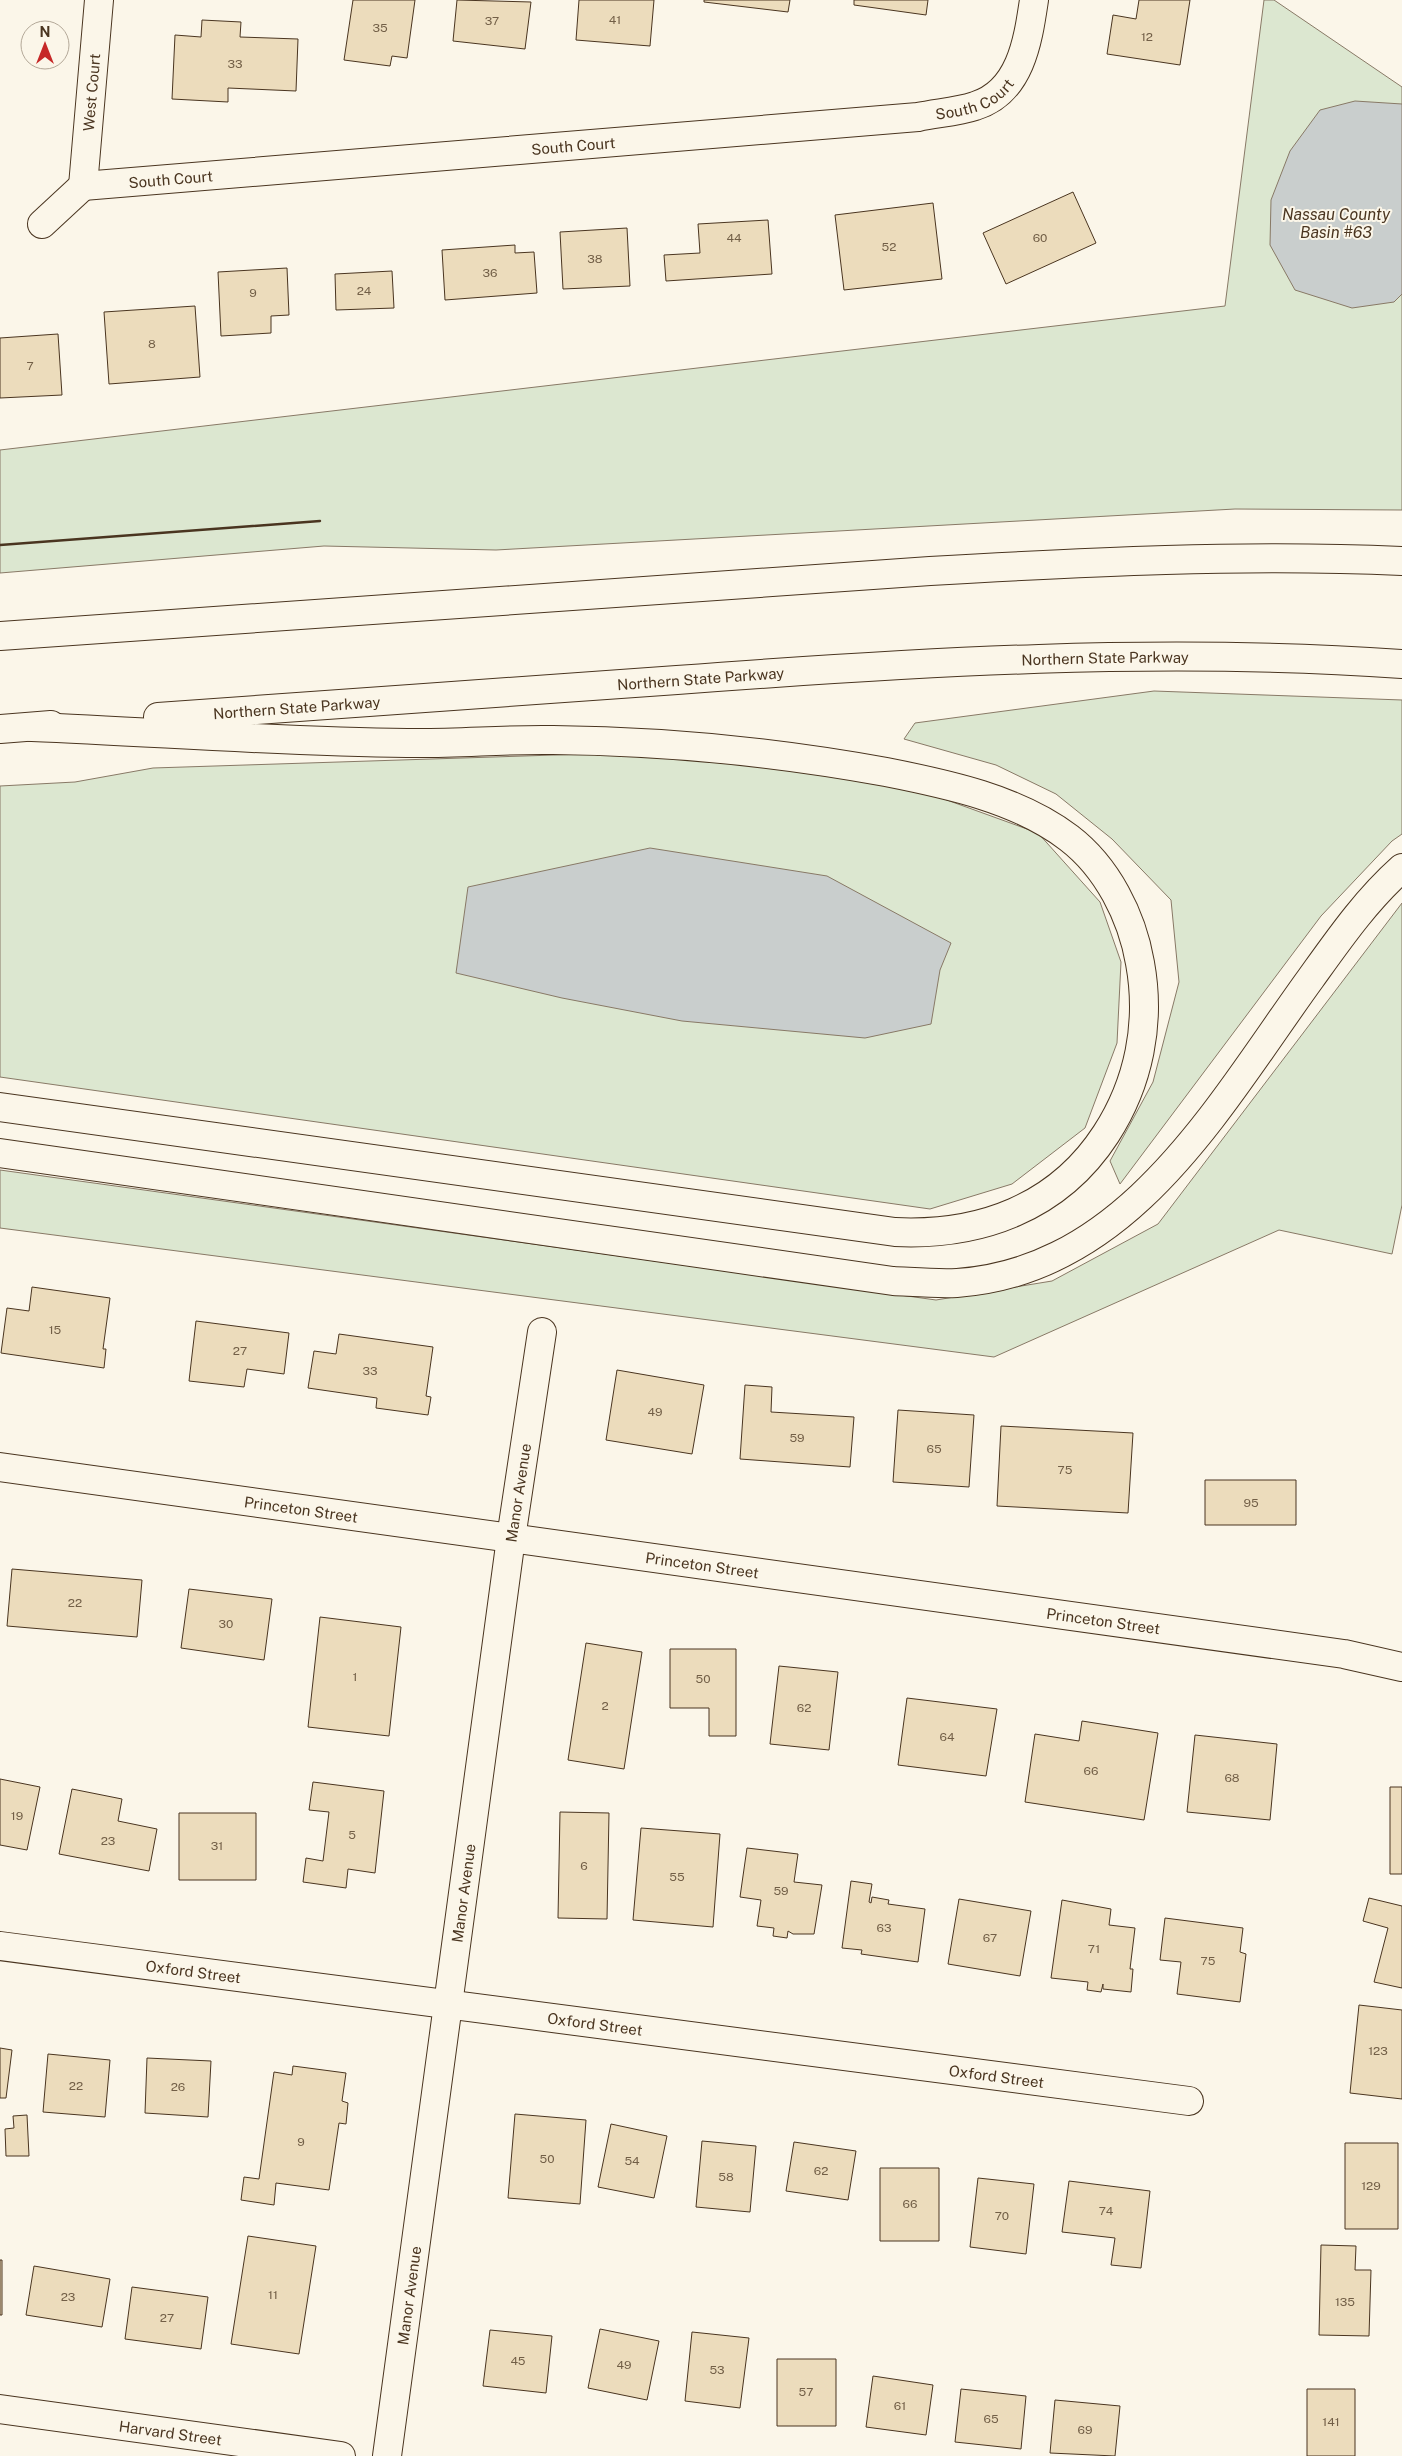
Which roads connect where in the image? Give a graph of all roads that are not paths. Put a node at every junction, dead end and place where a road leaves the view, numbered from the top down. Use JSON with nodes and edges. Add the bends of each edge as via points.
{"nodes":[{"id":1,"x":99,"y":0,"type":"edge"},
{"id":2,"x":1034,"y":0,"type":"edge"},
{"id":3,"x":83,"y":186,"type":"junction"},
{"id":4,"x":42,"y":224,"type":"dead end"},
{"id":5,"x":1402,"y":561,"type":"edge"},
{"id":6,"x":0,"y":623,"type":"edge"},
{"id":7,"x":81,"y":631,"type":"junction"},
{"id":8,"x":0,"y":636,"type":"edge"},
{"id":9,"x":1402,"y":664,"type":"edge"},
{"id":10,"x":32,"y":726,"type":"junction"},
{"id":11,"x":0,"y":729,"type":"edge"},
{"id":12,"x":1402,"y":868,"type":"edge"},
{"id":13,"x":0,"y":1107,"type":"edge"},
{"id":14,"x":0,"y":1152,"type":"edge"},
{"id":15,"x":542,"y":1332,"type":"dead end"},
{"id":16,"x":0,"y":1467,"type":"edge"},
{"id":17,"x":512,"y":1538,"type":"junction"},
{"id":18,"x":1402,"y":1666,"type":"edge"},
{"id":19,"x":0,"y":1946,"type":"edge"},
{"id":20,"x":448,"y":2004,"type":"junction"},
{"id":21,"x":1189,"y":2101,"type":"dead end"},
{"id":22,"x":0,"y":2409,"type":"edge"},
{"id":23,"x":342,"y":2456,"type":"edge"},
{"id":24,"x":387,"y":2456,"type":"edge"}],
"edges":[{"from":1,"to":3,"type":"main road","name":"West Court"},
{"from":2,"to":3,"type":"main road","name":"South Court","via":[[1021,62],[1000,91],[976,106],[918,117]]},
{"from":3,"to":4,"type":"main road"},
{"from":5,"to":7,"type":"main road","via":[[1229,558],[986,568]]},
{"from":6,"to":7,"type":"main road"},
{"from":7,"to":8,"type":"main road"},
{"from":9,"to":10,"type":"main road","name":"Northern State Parkway","via":[[1241,656],[1079,656],[928,663]]},
{"from":10,"to":11,"type":"main road","name":"Northern State Parkway"},
{"from":10,"to":13,"type":"main road","via":[[410,744],[548,740],[677,744],[856,767],[944,785],[1011,807],[1041,821],[1068,837],[1090,858],[1107,880],[1132,930],[1143,980],[1143,1033],[1139,1061],[1130,1088],[1116,1118],[1081,1166],[1038,1202],[1013,1214],[962,1229],[924,1234]]},
{"from":12,"to":14,"type":"main road","via":[[1348,927],[1204,1126],[1133,1206],[1051,1259],[990,1278],[950,1283],[893,1281]]},
{"from":15,"to":17,"type":"main road","name":"Manor Avenue"},
{"from":16,"to":17,"type":"main road","name":"Princeton Street"},
{"from":17,"to":18,"type":"main road","name":"Princeton Street","via":[[1344,1654]]},
{"from":17,"to":20,"type":"main road","name":"Manor Avenue"},
{"from":19,"to":20,"type":"main road","name":"Oxford Street"},
{"from":20,"to":21,"type":"main road","name":"Oxford Street"},
{"from":20,"to":24,"type":"main road","name":"Manor Avenue"},
{"from":22,"to":23,"type":"main road","name":"Harvard Street"}]}
